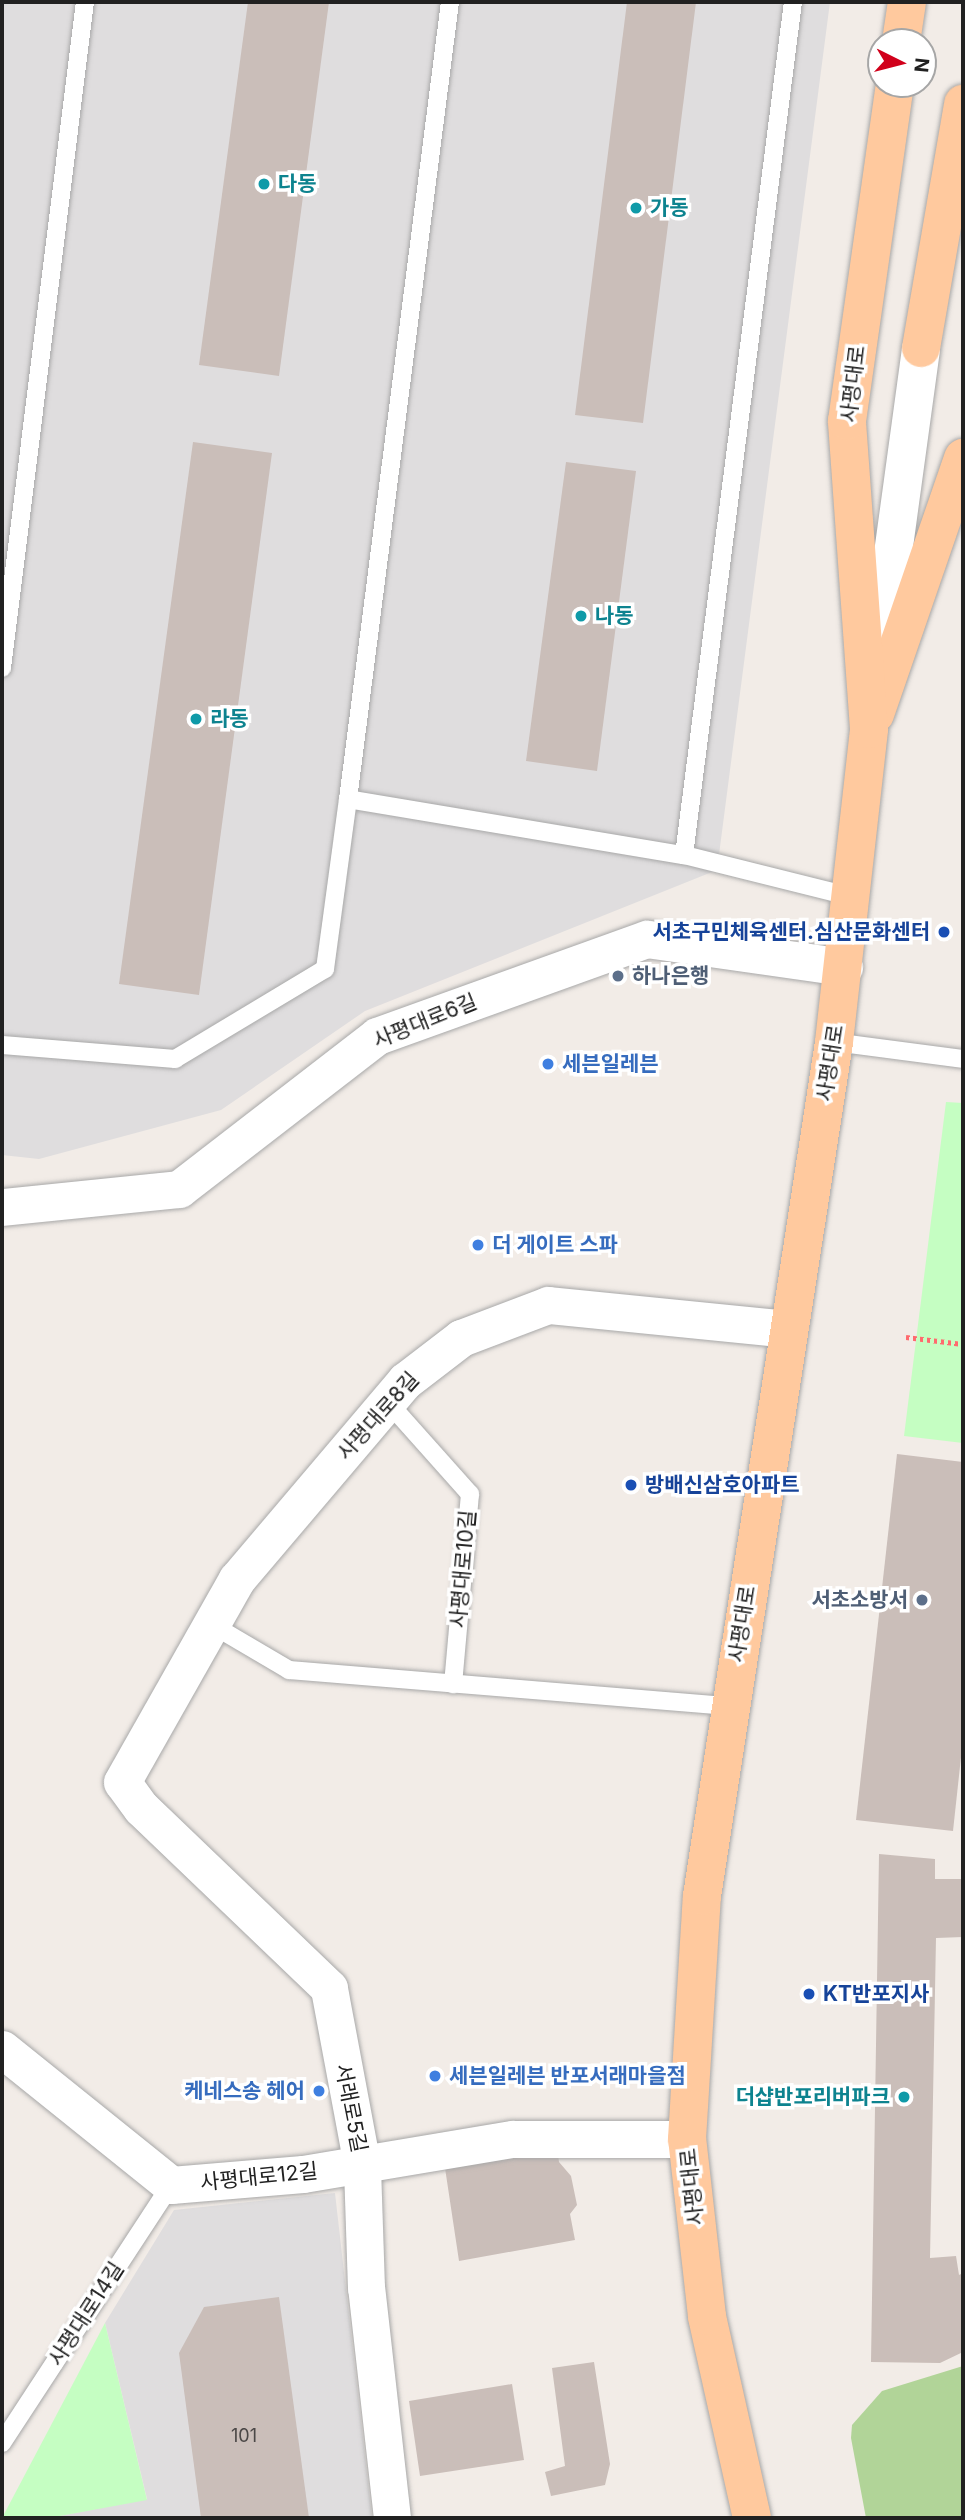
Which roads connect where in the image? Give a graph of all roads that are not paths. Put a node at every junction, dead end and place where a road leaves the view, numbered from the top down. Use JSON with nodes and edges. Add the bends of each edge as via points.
{"nodes":[{"id":1,"x":85,"y":2,"type":"edge"},
{"id":2,"x":450,"y":2,"type":"edge"},
{"id":3,"x":793,"y":2,"type":"edge"},
{"id":4,"x":907,"y":2,"type":"edge"},
{"id":5,"x":903,"y":28,"type":"edge"},
{"id":6,"x":893,"y":98,"type":"edge"},
{"id":7,"x":963,"y":104,"type":"edge"},
{"id":8,"x":921,"y":348,"type":"joint"},
{"id":9,"x":963,"y":458,"type":"edge"},
{"id":10,"x":2,"y":668,"type":"edge"},
{"id":11,"x":869,"y":729,"type":"junction"},
{"id":12,"x":348,"y":799,"type":"junction"},
{"id":13,"x":684,"y":855,"type":"junction"},
{"id":14,"x":852,"y":897,"type":"junction"},
{"id":15,"x":844,"y":967,"type":"junction"},
{"id":16,"x":834,"y":1042,"type":"junction"},
{"id":17,"x":2,"y":1045,"type":"edge"},
{"id":18,"x":963,"y":1059,"type":"edge"},
{"id":19,"x":2,"y":1207,"type":"edge"},
{"id":20,"x":789,"y":1329,"type":"junction"},
{"id":21,"x":387,"y":1401,"type":"junction"},
{"id":22,"x":211,"y":1624,"type":"junction"},
{"id":23,"x":453,"y":1684,"type":"junction"},
{"id":24,"x":729,"y":1706,"type":"junction"},
{"id":25,"x":122,"y":1782,"type":"joint"},
{"id":26,"x":2,"y":2049,"type":"edge"},
{"id":27,"x":687,"y":2139,"type":"junction"},
{"id":28,"x":362,"y":2165,"type":"junction"},
{"id":29,"x":171,"y":2185,"type":"junction"},
{"id":30,"x":2,"y":2443,"type":"edge"},
{"id":31,"x":392,"y":2518,"type":"edge"},
{"id":32,"x":752,"y":2518,"type":"edge"}],
"edges":[{"from":1,"to":10,"type":"lane"},
{"from":2,"to":12,"type":"lane"},
{"from":3,"to":13,"type":"lane"},
{"from":4,"to":5,"type":"main road"},
{"from":6,"to":11,"type":"main road","name":"사평대로","via":[[847,421]]},
{"from":7,"to":8,"type":"main road"},
{"from":8,"to":11,"type":"street","name":"사평대로"},
{"from":9,"to":11,"type":"main road","name":"사평대로"},
{"from":11,"to":14,"type":"main road","name":"사평대로"},
{"from":12,"to":13,"type":"lane"},
{"from":12,"to":17,"type":"lane","via":[[325,969],[175,1059]]},
{"from":13,"to":14,"type":"lane"},
{"from":14,"to":15,"type":"main road","name":"사평대로"},
{"from":15,"to":16,"type":"main road","name":"사평대로"},
{"from":15,"to":19,"type":"street","name":"사평대로6길","via":[[647,939],[377,1036],[179,1189]]},
{"from":16,"to":18,"type":"lane"},
{"from":16,"to":20,"type":"main road","name":"사평대로"},
{"from":20,"to":21,"type":"street","name":"사평대로8길","via":[[548,1305],[461,1338],[405,1381]]},
{"from":20,"to":24,"type":"main road","name":"사평대로"},
{"from":21,"to":22,"type":"street","name":"사평대로8길","via":[[237,1579]]},
{"from":21,"to":23,"type":"lane","name":"사평대로10길","via":[[470,1494]]},
{"from":22,"to":23,"type":"lane","via":[[289,1670]]},
{"from":22,"to":25,"type":"street","name":"사평대로8길"},
{"from":23,"to":24,"type":"lane"},
{"from":24,"to":27,"type":"main road","name":"사평대로","via":[[702,1896]]},
{"from":25,"to":28,"type":"street","name":"서래로5길","via":[[141,1808],[328,1988]]},
{"from":26,"to":29,"type":"street","name":"사평대로12길"},
{"from":27,"to":28,"type":"street","name":"사평대로12길","via":[[513,2139]]},
{"from":27,"to":32,"type":"main road","name":"사평대로","via":[[706,2316]]},
{"from":28,"to":29,"type":"street","name":"사평대로12길"},
{"from":28,"to":31,"type":"street","name":"서래로5길","via":[[366,2288]]},
{"from":29,"to":30,"type":"lane","name":"사평대로14길"}]}
